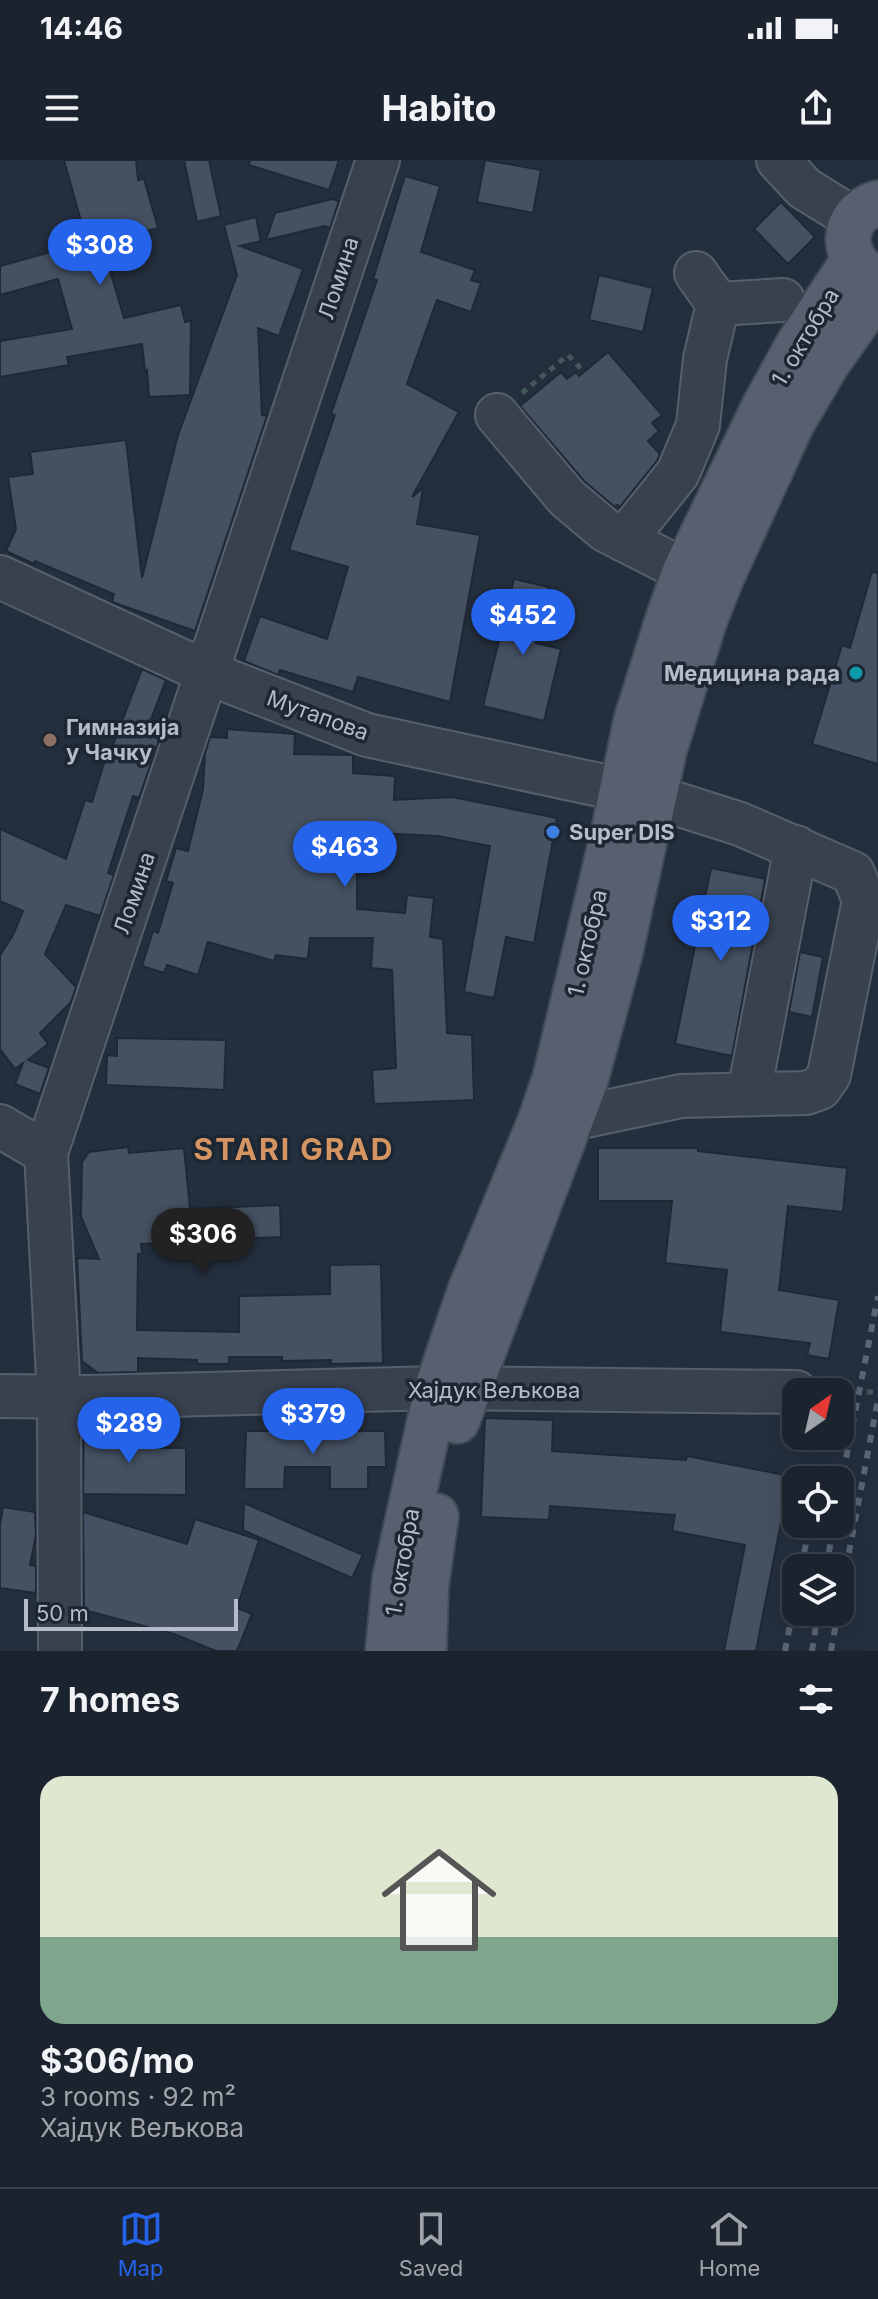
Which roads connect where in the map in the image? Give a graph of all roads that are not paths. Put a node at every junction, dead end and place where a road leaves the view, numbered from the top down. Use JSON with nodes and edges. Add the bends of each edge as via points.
{"nodes":[{"id":1,"x":378,"y":160,"type":"edge"},
{"id":2,"x":778,"y":160,"type":"edge"},
{"id":3,"x":868,"y":250,"type":"edge"},
{"id":4,"x":783,"y":300,"type":"dead end"},
{"id":5,"x":497,"y":415,"type":"road end"},
{"id":6,"x":624,"y":540,"type":"junction"},
{"id":7,"x":685,"y":571,"type":"junction"},
{"id":8,"x":0,"y":577,"type":"edge"},
{"id":9,"x":208,"y":673,"type":"junction"},
{"id":10,"x":639,"y":793,"type":"junction"},
{"id":11,"x":796,"y":847,"type":"junction"},
{"id":12,"x":749,"y":1093,"type":"junction"},
{"id":13,"x":572,"y":1119,"type":"junction"},
{"id":14,"x":0,"y":1126,"type":"edge"},
{"id":15,"x":46,"y":1153,"type":"junction"},
{"id":16,"x":491,"y":1332,"type":"junction"},
{"id":17,"x":452,"y":1389,"type":"junction"},
{"id":18,"x":528,"y":1390,"type":"junction"},
{"id":19,"x":782,"y":1392,"type":"edge"},
{"id":20,"x":0,"y":1396,"type":"edge"},
{"id":21,"x":59,"y":1397,"type":"junction"},
{"id":22,"x":60,"y":1651,"type":"edge"},
{"id":23,"x":388,"y":1651,"type":"edge"},
{"id":24,"x":424,"y":1651,"type":"edge"}],
"edges":[{"from":1,"to":9,"type":"street","name":"Ломина"},
{"from":2,"to":3,"type":"street"},
{"from":3,"to":7,"type":"main road","name":"1. октобра","via":[[798,345]]},
{"from":3,"to":10,"type":"main road","name":"1. октобра","via":[[826,365],[797,414],[720,581],[670,731]]},
{"from":4,"to":6,"type":"street","via":[[707,289],[698,425],[678,473]]},
{"from":5,"to":6,"type":"street","via":[[567,498]]},
{"from":6,"to":7,"type":"street"},
{"from":7,"to":10,"type":"main road","name":"1. октобра","via":[[636,721]]},
{"from":8,"to":9,"type":"street","name":"Мутапова"},
{"from":9,"to":10,"type":"street","name":"Мутапова","via":[[367,735]]},
{"from":9,"to":15,"type":"street","name":"Ломина"},
{"from":10,"to":11,"type":"street","name":"Мутапова"},
{"from":10,"to":13,"type":"main road","name":"1. октобра","via":[[612,983]]},
{"from":10,"to":17,"type":"main road","name":"1. октобра","via":[[555,1078],[470,1291]]},
{"from":11,"to":12,"type":"street"},
{"from":11,"to":12,"type":"street","name":"Мутапова","via":[[853,873],[864,900],[829,1075],[820,1088],[806,1093]]},
{"from":12,"to":13,"type":"street","name":"Мутапова","via":[[681,1096]]},
{"from":13,"to":16,"type":"main road","name":"1. октобра"},
{"from":14,"to":15,"type":"street"},
{"from":15,"to":21,"type":"street","name":"Ломина"},
{"from":16,"to":17,"type":"main road","name":"1. октобра"},
{"from":16,"to":18,"type":"street","via":[[507,1367]]},
{"from":17,"to":18,"type":"street","name":"Хајдук Вељкова"},
{"from":17,"to":21,"type":"street","name":"Хајдук Вељкова"},
{"from":17,"to":23,"type":"main road","name":"1. октобра","via":[[395,1578]]},
{"from":17,"to":24,"type":"main road","name":"1. октобра","via":[[453,1432],[430,1544]]},
{"from":18,"to":19,"type":"street","name":"Хајдук Вељкова"},
{"from":20,"to":21,"type":"street","name":"Хајдук Вељкова"},
{"from":21,"to":22,"type":"street","name":"Ломина"}]}
